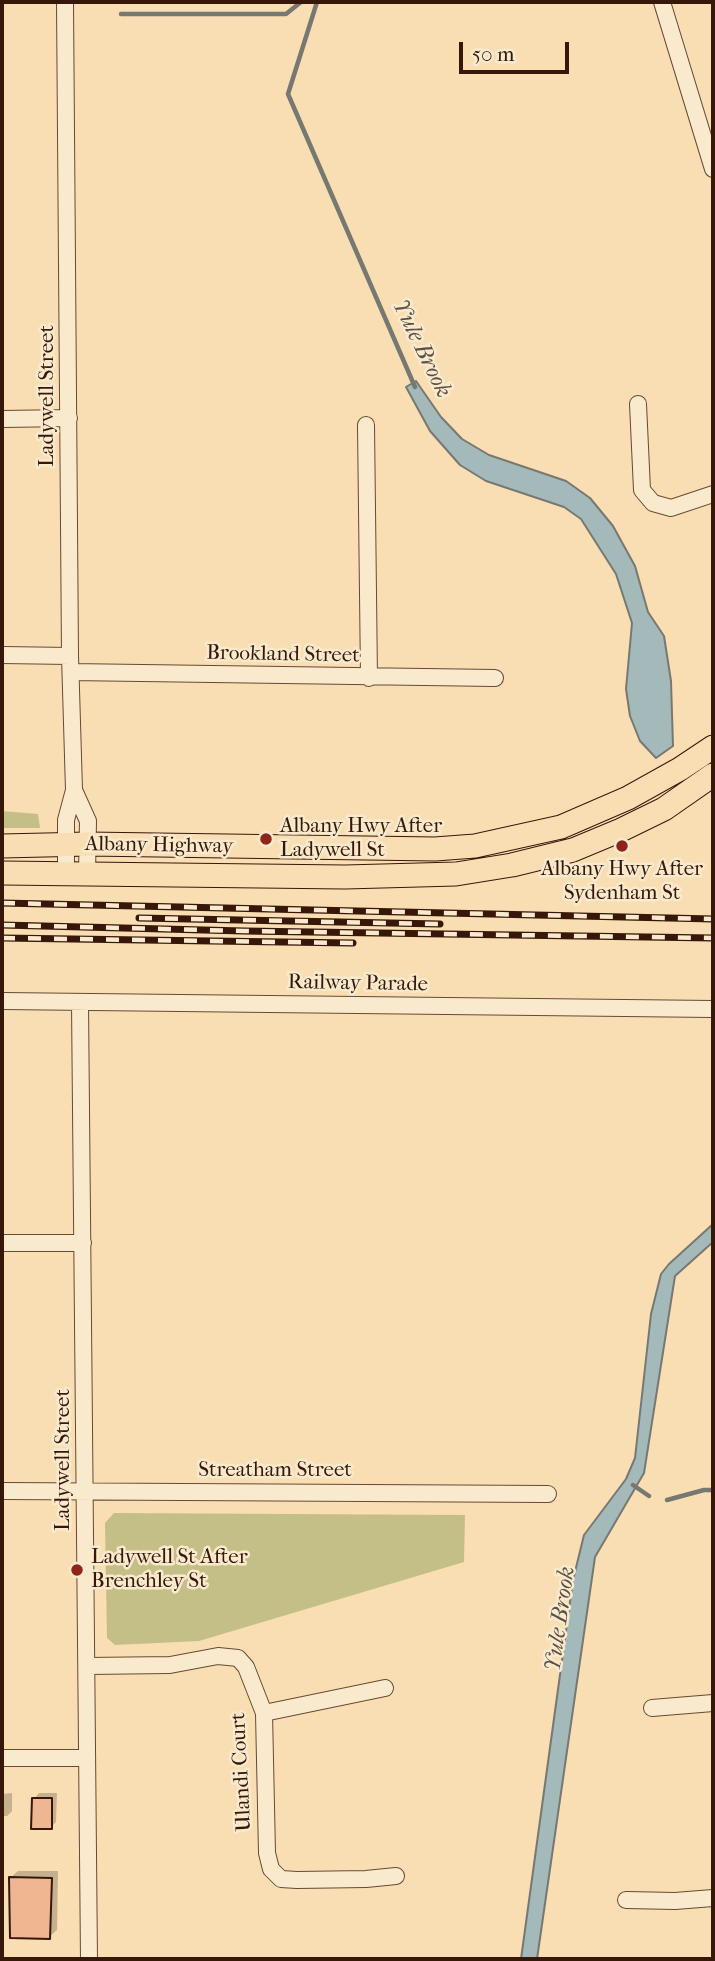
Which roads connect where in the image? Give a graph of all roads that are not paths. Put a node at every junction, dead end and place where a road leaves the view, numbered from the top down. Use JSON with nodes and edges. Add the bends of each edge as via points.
{"nodes":[{"id":1,"x":65,"y":2,"type":"edge"},
{"id":2,"x":662,"y":2,"type":"edge"},
{"id":3,"x":713,"y":169,"type":"edge"},
{"id":4,"x":638,"y":404,"type":"dead end"},
{"id":5,"x":69,"y":418,"type":"junction"},
{"id":6,"x":2,"y":419,"type":"edge"},
{"id":7,"x":366,"y":425,"type":"dead end"},
{"id":8,"x":713,"y":494,"type":"edge"},
{"id":9,"x":2,"y":655,"type":"edge"},
{"id":10,"x":70,"y":664,"type":"junction"},
{"id":11,"x":369,"y":678,"type":"junction"},
{"id":12,"x":495,"y":678,"type":"dead end"},
{"id":13,"x":713,"y":747,"type":"edge"},
{"id":14,"x":713,"y":775,"type":"edge"},
{"id":15,"x":77,"y":845,"type":"junction"},
{"id":16,"x":2,"y":846,"type":"edge"},
{"id":17,"x":2,"y":873,"type":"edge"},
{"id":18,"x":77,"y":874,"type":"junction"},
{"id":19,"x":2,"y":1001,"type":"edge"},
{"id":20,"x":80,"y":1003,"type":"junction"},
{"id":21,"x":713,"y":1009,"type":"edge"},
{"id":22,"x":2,"y":1243,"type":"edge"},
{"id":23,"x":83,"y":1243,"type":"junction"},
{"id":24,"x":2,"y":1490,"type":"edge"},
{"id":25,"x":84,"y":1491,"type":"junction"},
{"id":26,"x":548,"y":1494,"type":"dead end"},
{"id":27,"x":88,"y":1666,"type":"junction"},
{"id":28,"x":385,"y":1688,"type":"dead end"},
{"id":29,"x":713,"y":1703,"type":"edge"},
{"id":30,"x":652,"y":1708,"type":"dead end"},
{"id":31,"x":264,"y":1713,"type":"junction"},
{"id":32,"x":2,"y":1758,"type":"edge"},
{"id":33,"x":86,"y":1758,"type":"junction"},
{"id":34,"x":396,"y":1876,"type":"dead end"},
{"id":35,"x":713,"y":1898,"type":"edge"},
{"id":36,"x":626,"y":1900,"type":"dead end"},
{"id":37,"x":89,"y":1959,"type":"edge"}],
"edges":[{"from":1,"to":5,"type":"street","name":"Ladywell Street"},
{"from":2,"to":3,"type":"street"},
{"from":4,"to":8,"type":"street","via":[[642,490],[653,503],[671,508]]},
{"from":5,"to":6,"type":"street"},
{"from":5,"to":10,"type":"street","name":"Ladywell Street"},
{"from":7,"to":11,"type":"street"},
{"from":9,"to":10,"type":"street","name":"Brookland Street"},
{"from":10,"to":11,"type":"street","name":"Brookland Street"},
{"from":10,"to":15,"type":"street","name":"Ladywell Street","via":[[74,790],[66,820]]},
{"from":11,"to":12,"type":"street","name":"Brookland Street"},
{"from":13,"to":15,"type":"highway","name":"Albany Highway","via":[[628,798],[561,827],[475,846]]},
{"from":14,"to":18,"type":"highway","name":"Albany Highway","via":[[664,808],[572,850],[456,874]]},
{"from":15,"to":16,"type":"highway","name":"Albany Highway"},
{"from":15,"to":18,"type":"street","name":"Ladywell Street"},
{"from":17,"to":18,"type":"highway","name":"Albany Highway"},
{"from":19,"to":20,"type":"street","name":"Railway Parade"},
{"from":20,"to":21,"type":"street","name":"Railway Parade"},
{"from":20,"to":23,"type":"street","name":"Ladywell Street"},
{"from":22,"to":23,"type":"street"},
{"from":23,"to":25,"type":"street","name":"Ladywell Street"},
{"from":24,"to":25,"type":"street","name":"Streatham Street"},
{"from":25,"to":26,"type":"street","name":"Streatham Street"},
{"from":25,"to":27,"type":"street","name":"Ladywell Street"},
{"from":27,"to":31,"type":"street","name":"Ulandi Court","via":[[238,1658]]},
{"from":27,"to":33,"type":"street","name":"Ladywell Street"},
{"from":28,"to":31,"type":"street"},
{"from":29,"to":30,"type":"street"},
{"from":31,"to":34,"type":"street","name":"Ulandi Court","via":[[271,1869],[281,1878],[297,1880]]},
{"from":32,"to":33,"type":"street"},
{"from":33,"to":37,"type":"street","name":"Ladywell Street"},
{"from":35,"to":36,"type":"street"}]}
